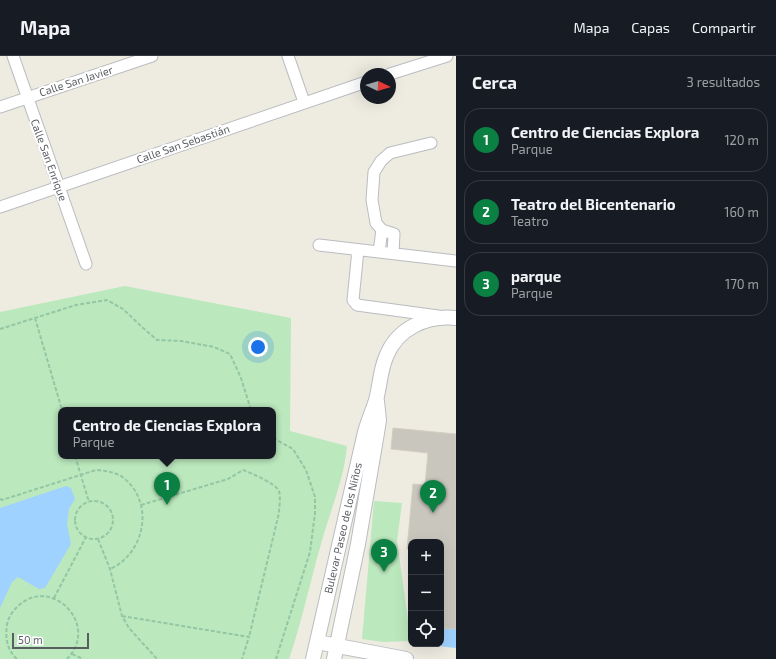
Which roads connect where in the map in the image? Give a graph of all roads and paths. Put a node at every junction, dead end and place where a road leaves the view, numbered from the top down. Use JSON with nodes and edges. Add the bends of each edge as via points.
{"nodes":[{"id":1,"x":13,"y":56,"type":"edge"},
{"id":2,"x":152,"y":56,"type":"edge"},
{"id":3,"x":288,"y":56,"type":"edge"},
{"id":4,"x":446,"y":56,"type":"edge"},
{"id":5,"x":396,"y":72,"type":"edge"},
{"id":6,"x":360,"y":84,"type":"edge"},
{"id":7,"x":27,"y":98,"type":"junction"},
{"id":8,"x":304,"y":102,"type":"junction"},
{"id":9,"x":0,"y":107,"type":"edge"},
{"id":10,"x":431,"y":143,"type":"dead end"},
{"id":11,"x":60,"y":187,"type":"junction"},
{"id":12,"x":0,"y":207,"type":"edge"},
{"id":13,"x":382,"y":230,"type":"junction"},
{"id":14,"x":319,"y":245,"type":"dead end"},
{"id":15,"x":358,"y":250,"type":"junction"},
{"id":16,"x":380,"y":252,"type":"junction"},
{"id":17,"x":394,"y":253,"type":"junction"},
{"id":18,"x":456,"y":261,"type":"edge"},
{"id":19,"x":86,"y":264,"type":"dead end"},
{"id":20,"x":35,"y":318,"type":"junction"},
{"id":21,"x":452,"y":318,"type":"edge"},
{"id":22,"x":0,"y":330,"type":"edge"},
{"id":23,"x":376,"y":399,"type":"junction"},
{"id":24,"x":61,"y":407,"type":"edge"},
{"id":25,"x":250,"y":407,"type":"edge"},
{"id":26,"x":276,"y":440,"type":"edge"},
{"id":27,"x":76,"y":459,"type":"edge"},
{"id":28,"x":80,"y":474,"type":"junction"},
{"id":29,"x":0,"y":500,"type":"edge"},
{"id":30,"x":88,"y":502,"type":"junction"},
{"id":31,"x":141,"y":504,"type":"junction"},
{"id":32,"x":86,"y":537,"type":"junction"},
{"id":33,"x":98,"y":539,"type":"junction"},
{"id":34,"x":110,"y":569,"type":"junction"},
{"id":35,"x":53,"y":598,"type":"junction"},
{"id":36,"x":122,"y":616,"type":"junction"},
{"id":37,"x":249,"y":637,"type":"junction"},
{"id":38,"x":317,"y":642,"type":"junction"},
{"id":39,"x":336,"y":652,"type":"edge"},
{"id":40,"x":72,"y":654,"type":"junction"},
{"id":41,"x":16,"y":659,"type":"edge"},
{"id":42,"x":67,"y":659,"type":"edge"},
{"id":43,"x":83,"y":659,"type":"edge"},
{"id":44,"x":157,"y":659,"type":"edge"},
{"id":45,"x":242,"y":659,"type":"edge"},
{"id":46,"x":276,"y":659,"type":"edge"},
{"id":47,"x":314,"y":659,"type":"edge"},
{"id":48,"x":406,"y":659,"type":"edge"}],
"edges":[{"from":1,"to":7,"type":"street","name":"Calle San Enrique"},
{"from":2,"to":7,"type":"street","name":"Calle San Javier"},
{"from":3,"to":8,"type":"street"},
{"from":4,"to":5,"type":"street"},
{"from":6,"to":8,"type":"street","name":"Calle San Sebastián"},
{"from":7,"to":9,"type":"street","name":"Calle San Javier"},
{"from":7,"to":11,"type":"street","name":"Calle San Enrique"},
{"from":8,"to":11,"type":"street","name":"Calle San Sebastián"},
{"from":10,"to":13,"type":"street","via":[[390,153],[374,172],[373,214]]},
{"from":11,"to":12,"type":"street","name":"Calle San Sebastián"},
{"from":11,"to":19,"type":"street","name":"Calle San Enrique"},
{"from":13,"to":16,"type":"street"},
{"from":13,"to":17,"type":"street","via":[[394,234]]},
{"from":14,"to":15,"type":"street"},
{"from":15,"to":16,"type":"street"},
{"from":15,"to":21,"type":"street","via":[[353,300],[357,305]]},
{"from":16,"to":17,"type":"street"},
{"from":17,"to":18,"type":"street"},
{"from":20,"to":22,"type":"path"},
{"from":20,"to":24,"type":"path"},
{"from":20,"to":25,"type":"path","via":[[76,305],[107,300],[123,310],[157,340],[214,347],[230,354]]},
{"from":21,"to":23,"type":"street","name":"Bulevar Paseo de los Niños","via":[[422,322],[410,327],[398,338],[386,356]]},
{"from":23,"to":38,"type":"street","name":"Bulevar Paseo de los Niños","via":[[365,432]]},
{"from":23,"to":39,"type":"street","name":"Bulevar Paseo de los Niños","via":[[377,433]]},
{"from":26,"to":46,"type":"path","via":[[293,449],[306,470],[315,505],[310,552]]},
{"from":27,"to":28,"type":"path"},
{"from":28,"to":29,"type":"path"},
{"from":28,"to":30,"type":"path"},
{"from":28,"to":31,"type":"path","via":[[96,470],[113,472],[125,478],[136,491]]},
{"from":30,"to":32,"type":"path","via":[[82,506],[76,517],[77,529]]},
{"from":30,"to":33,"type":"path","via":[[106,505],[112,516],[113,522],[108,533]]},
{"from":31,"to":34,"type":"path","via":[[142,526],[137,546],[120,564]]},
{"from":31,"to":37,"type":"path","via":[[228,479],[243,470],[274,485],[278,491],[278,514]]},
{"from":32,"to":33,"type":"path"},
{"from":32,"to":35,"type":"path"},
{"from":33,"to":34,"type":"path"},
{"from":34,"to":36,"type":"path"},
{"from":35,"to":40,"type":"path","via":[[72,612],[77,622],[77,644]]},
{"from":35,"to":41,"type":"path","via":[[31,598],[12,612],[7,622],[6,634],[7,645]]},
{"from":36,"to":37,"type":"path"},
{"from":36,"to":44,"type":"path","via":[[128,628]]},
{"from":37,"to":45,"type":"path"},
{"from":38,"to":39,"type":"street"},
{"from":38,"to":47,"type":"street","name":"Bulevar Paseo de los Niños"},
{"from":39,"to":48,"type":"street"},
{"from":40,"to":42,"type":"path"},
{"from":40,"to":43,"type":"path"}]}
